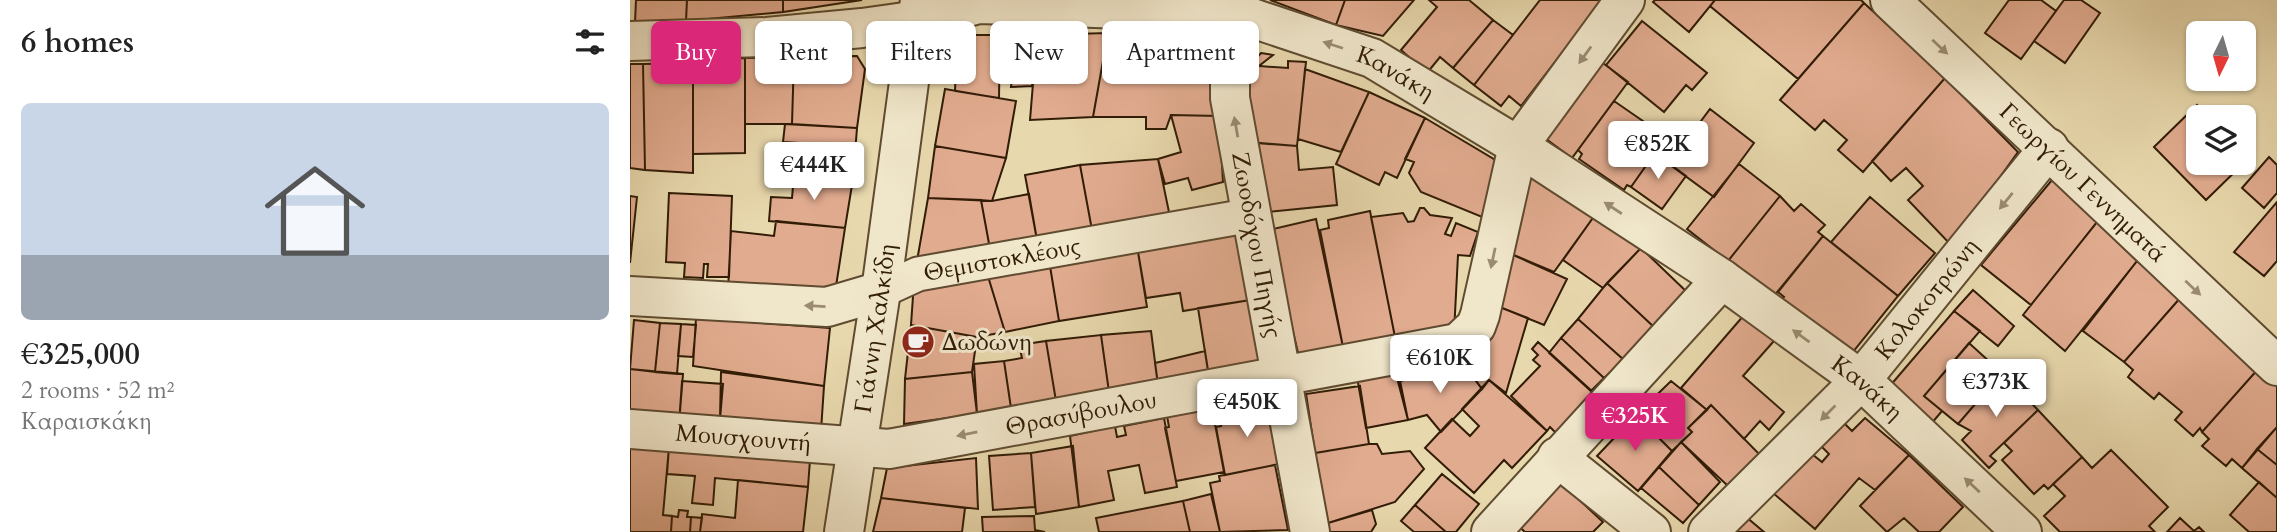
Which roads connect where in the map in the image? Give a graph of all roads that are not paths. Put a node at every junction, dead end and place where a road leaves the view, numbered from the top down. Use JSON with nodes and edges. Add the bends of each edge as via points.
{"nodes":[{"id":1,"x":1625,"y":0,"type":"edge"},
{"id":2,"x":1890,"y":0,"type":"edge"},
{"id":3,"x":1238,"y":7,"type":"edge"},
{"id":4,"x":920,"y":10,"type":"edge"},
{"id":5,"x":630,"y":41,"type":"edge"},
{"id":6,"x":1518,"y":146,"type":"junction"},
{"id":7,"x":2049,"y":148,"type":"junction"},
{"id":8,"x":1252,"y":215,"type":"junction"},
{"id":9,"x":1722,"y":279,"type":"junction"},
{"id":10,"x":881,"y":291,"type":"junction"},
{"id":11,"x":630,"y":296,"type":"edge"},
{"id":12,"x":2277,"y":366,"type":"edge"},
{"id":13,"x":1281,"y":374,"type":"junction"},
{"id":14,"x":1861,"y":380,"type":"junction"},
{"id":15,"x":630,"y":429,"type":"edge"},
{"id":16,"x":857,"y":449,"type":"junction"},
{"id":17,"x":1558,"y":457,"type":"junction"},
{"id":18,"x":844,"y":532,"type":"edge"},
{"id":19,"x":1310,"y":532,"type":"edge"},
{"id":20,"x":1491,"y":532,"type":"edge"},
{"id":21,"x":1651,"y":532,"type":"edge"},
{"id":22,"x":1708,"y":532,"type":"edge"},
{"id":23,"x":2022,"y":532,"type":"edge"}],
"edges":[{"from":1,"to":6,"type":"street","name":"Θρασύβουλου","one_way":true},
{"from":2,"to":7,"type":"street","name":"Γεωργίου Γεννηματά","one_way":true},
{"from":3,"to":4,"type":"street","name":"Κανάκη","via":[[979,4]]},
{"from":6,"to":3,"type":"street","name":"Κανάκη","one_way":true,"via":[[1372,58]]},
{"from":8,"to":3,"type":"street","name":"Ζωοδόχου Πηγής","one_way":true,"via":[[1230,98]]},
{"from":4,"to":5,"type":"street","name":"Κανάκη","via":[[766,37]]},
{"from":4,"to":10,"type":"street","name":"Γιάννη Χαλκίδη"},
{"from":9,"to":6,"type":"street","name":"Κανάκη","one_way":true},
{"from":6,"to":13,"type":"street","name":"Θρασύβουλου","one_way":true,"via":[[1480,315],[1468,336],[1447,347]]},
{"from":7,"to":12,"type":"street","name":"Γεωργίου Γεννηματά","one_way":true},
{"from":7,"to":14,"type":"street","name":"Κολοκοτρώνη","one_way":true},
{"from":8,"to":10,"type":"street","name":"Θεμιστοκλέους","via":[[918,274]]},
{"from":8,"to":13,"type":"street","name":"Ζωοδόχου Πηγής"},
{"from":14,"to":9,"type":"street","name":"Κανάκη","one_way":true},
{"from":9,"to":17,"type":"street"},
{"from":10,"to":11,"type":"street","name":"Θεμιστοκλέους","one_way":true,"via":[[827,307]]},
{"from":10,"to":16,"type":"street","name":"Γιάννη Χαλκίδη"},
{"from":13,"to":16,"type":"street","name":"Θρασύβουλου","one_way":true,"via":[[889,449]]},
{"from":13,"to":19,"type":"street","name":"Ζωοδόχου Πηγής"},
{"from":14,"to":22,"type":"street","name":"Κολοκοτρώνη","one_way":true},
{"from":23,"to":14,"type":"street","name":"Κανάκη","one_way":true},
{"from":15,"to":16,"type":"street","name":"Μουσχουντή"},
{"from":16,"to":18,"type":"street","name":"Γιάννη Χαλκίδη"},
{"from":17,"to":20,"type":"street"},
{"from":17,"to":21,"type":"street"}]}
